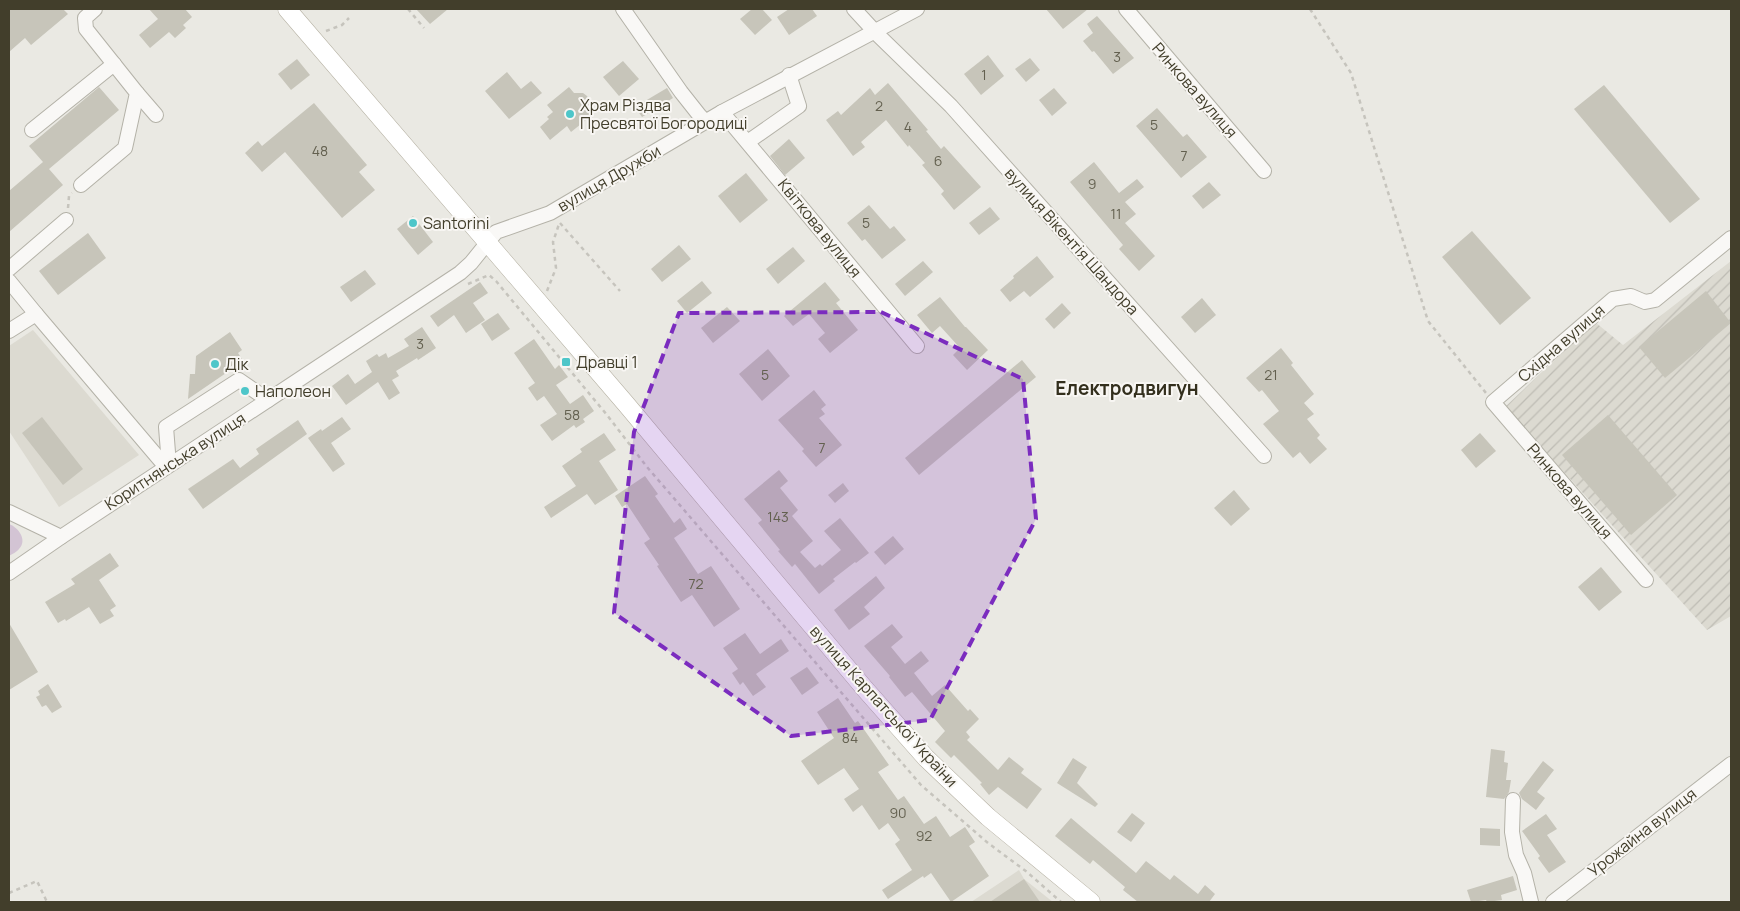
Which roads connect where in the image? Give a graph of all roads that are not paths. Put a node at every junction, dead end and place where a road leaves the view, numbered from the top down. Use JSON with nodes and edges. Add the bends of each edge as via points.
{"nodes":[{"id":1,"x":95,"y":9,"type":"edge"},
{"id":2,"x":287,"y":9,"type":"edge"},
{"id":3,"x":623,"y":9,"type":"edge"},
{"id":4,"x":854,"y":9,"type":"edge"},
{"id":5,"x":917,"y":9,"type":"edge"},
{"id":6,"x":1126,"y":9,"type":"edge"},
{"id":7,"x":874,"y":31,"type":"junction"},
{"id":8,"x":114,"y":64,"type":"junction"},
{"id":9,"x":789,"y":75,"type":"junction"},
{"id":10,"x":137,"y":93,"type":"junction"},
{"id":11,"x":722,"y":112,"type":"junction"},
{"id":12,"x":156,"y":115,"type":"dead end"},
{"id":13,"x":706,"y":122,"type":"junction"},
{"id":14,"x":32,"y":130,"type":"dead end"},
{"id":15,"x":749,"y":141,"type":"junction"},
{"id":16,"x":1264,"y":171,"type":"dead end"},
{"id":17,"x":81,"y":186,"type":"road end"},
{"id":18,"x":66,"y":220,"type":"road end"},
{"id":19,"x":1731,"y":238,"type":"edge"},
{"id":20,"x":487,"y":244,"type":"junction"},
{"id":21,"x":9,"y":269,"type":"edge"},
{"id":22,"x":9,"y":281,"type":"edge"},
{"id":23,"x":36,"y":314,"type":"junction"},
{"id":24,"x":9,"y":332,"type":"edge"},
{"id":25,"x":917,"y":346,"type":"dead end"},
{"id":26,"x":268,"y":400,"type":"junction"},
{"id":27,"x":1493,"y":402,"type":"joint"},
{"id":28,"x":1264,"y":456,"type":"dead end"},
{"id":29,"x":168,"y":466,"type":"junction"},
{"id":30,"x":9,"y":512,"type":"edge"},
{"id":31,"x":61,"y":537,"type":"junction"},
{"id":32,"x":9,"y":573,"type":"edge"},
{"id":33,"x":1646,"y":580,"type":"dead end"},
{"id":34,"x":1731,"y":764,"type":"edge"},
{"id":35,"x":1512,"y":800,"type":"dead end"},
{"id":36,"x":1091,"y":902,"type":"edge"},
{"id":37,"x":1531,"y":902,"type":"edge"},
{"id":38,"x":1553,"y":902,"type":"edge"}],
"edges":[{"from":1,"to":8,"type":"street","via":[[85,18],[86,29]]},
{"from":2,"to":20,"type":"main road","name":"вулиця Карпатської України"},
{"from":3,"to":13,"type":"street"},
{"from":4,"to":7,"type":"street","name":"вулиця Вікентія Шандора"},
{"from":5,"to":7,"type":"street","name":"вулиця Дружби"},
{"from":6,"to":16,"type":"street","name":"Ринкова вулиця"},
{"from":7,"to":9,"type":"street","name":"вулиця Дружби"},
{"from":7,"to":28,"type":"street","name":"вулиця Вікентія Шандора","via":[[950,106]]},
{"from":8,"to":10,"type":"street"},
{"from":8,"to":14,"type":"street"},
{"from":9,"to":11,"type":"street","name":"вулиця Дружби"},
{"from":9,"to":15,"type":"street","via":[[799,106]]},
{"from":10,"to":12,"type":"street"},
{"from":10,"to":17,"type":"street","via":[[126,148]]},
{"from":11,"to":13,"type":"street","name":"вулиця Дружби"},
{"from":11,"to":15,"type":"street","name":"Квіткова вулиця"},
{"from":13,"to":20,"type":"street","name":"вулиця Дружби","via":[[555,217],[496,232]]},
{"from":15,"to":25,"type":"street","name":"Квіткова вулиця"},
{"from":18,"to":21,"type":"street"},
{"from":19,"to":27,"type":"street","name":"Східна вулиця","via":[[1655,300],[1645,302],[1631,296],[1613,298]]},
{"from":20,"to":26,"type":"street","name":"Коритнянська вулиця","via":[[460,273]]},
{"from":20,"to":36,"type":"main road","name":"вулиця Карпатської України","via":[[926,758],[988,818]]},
{"from":22,"to":23,"type":"street"},
{"from":23,"to":24,"type":"street"},
{"from":23,"to":29,"type":"street"},
{"from":26,"to":29,"type":"street","name":"Коритнянська вулиця"},
{"from":26,"to":29,"type":"street","via":[[239,380],[166,427]]},
{"from":27,"to":33,"type":"street","name":"Ринкова вулиця"},
{"from":29,"to":31,"type":"street","name":"Коритнянська вулиця"},
{"from":30,"to":31,"type":"street"},
{"from":31,"to":32,"type":"street","name":"Коритнянська вулиця"},
{"from":34,"to":38,"type":"street","name":"Урожайна вулиця"},
{"from":35,"to":37,"type":"street","via":[[1516,855]]}]}
